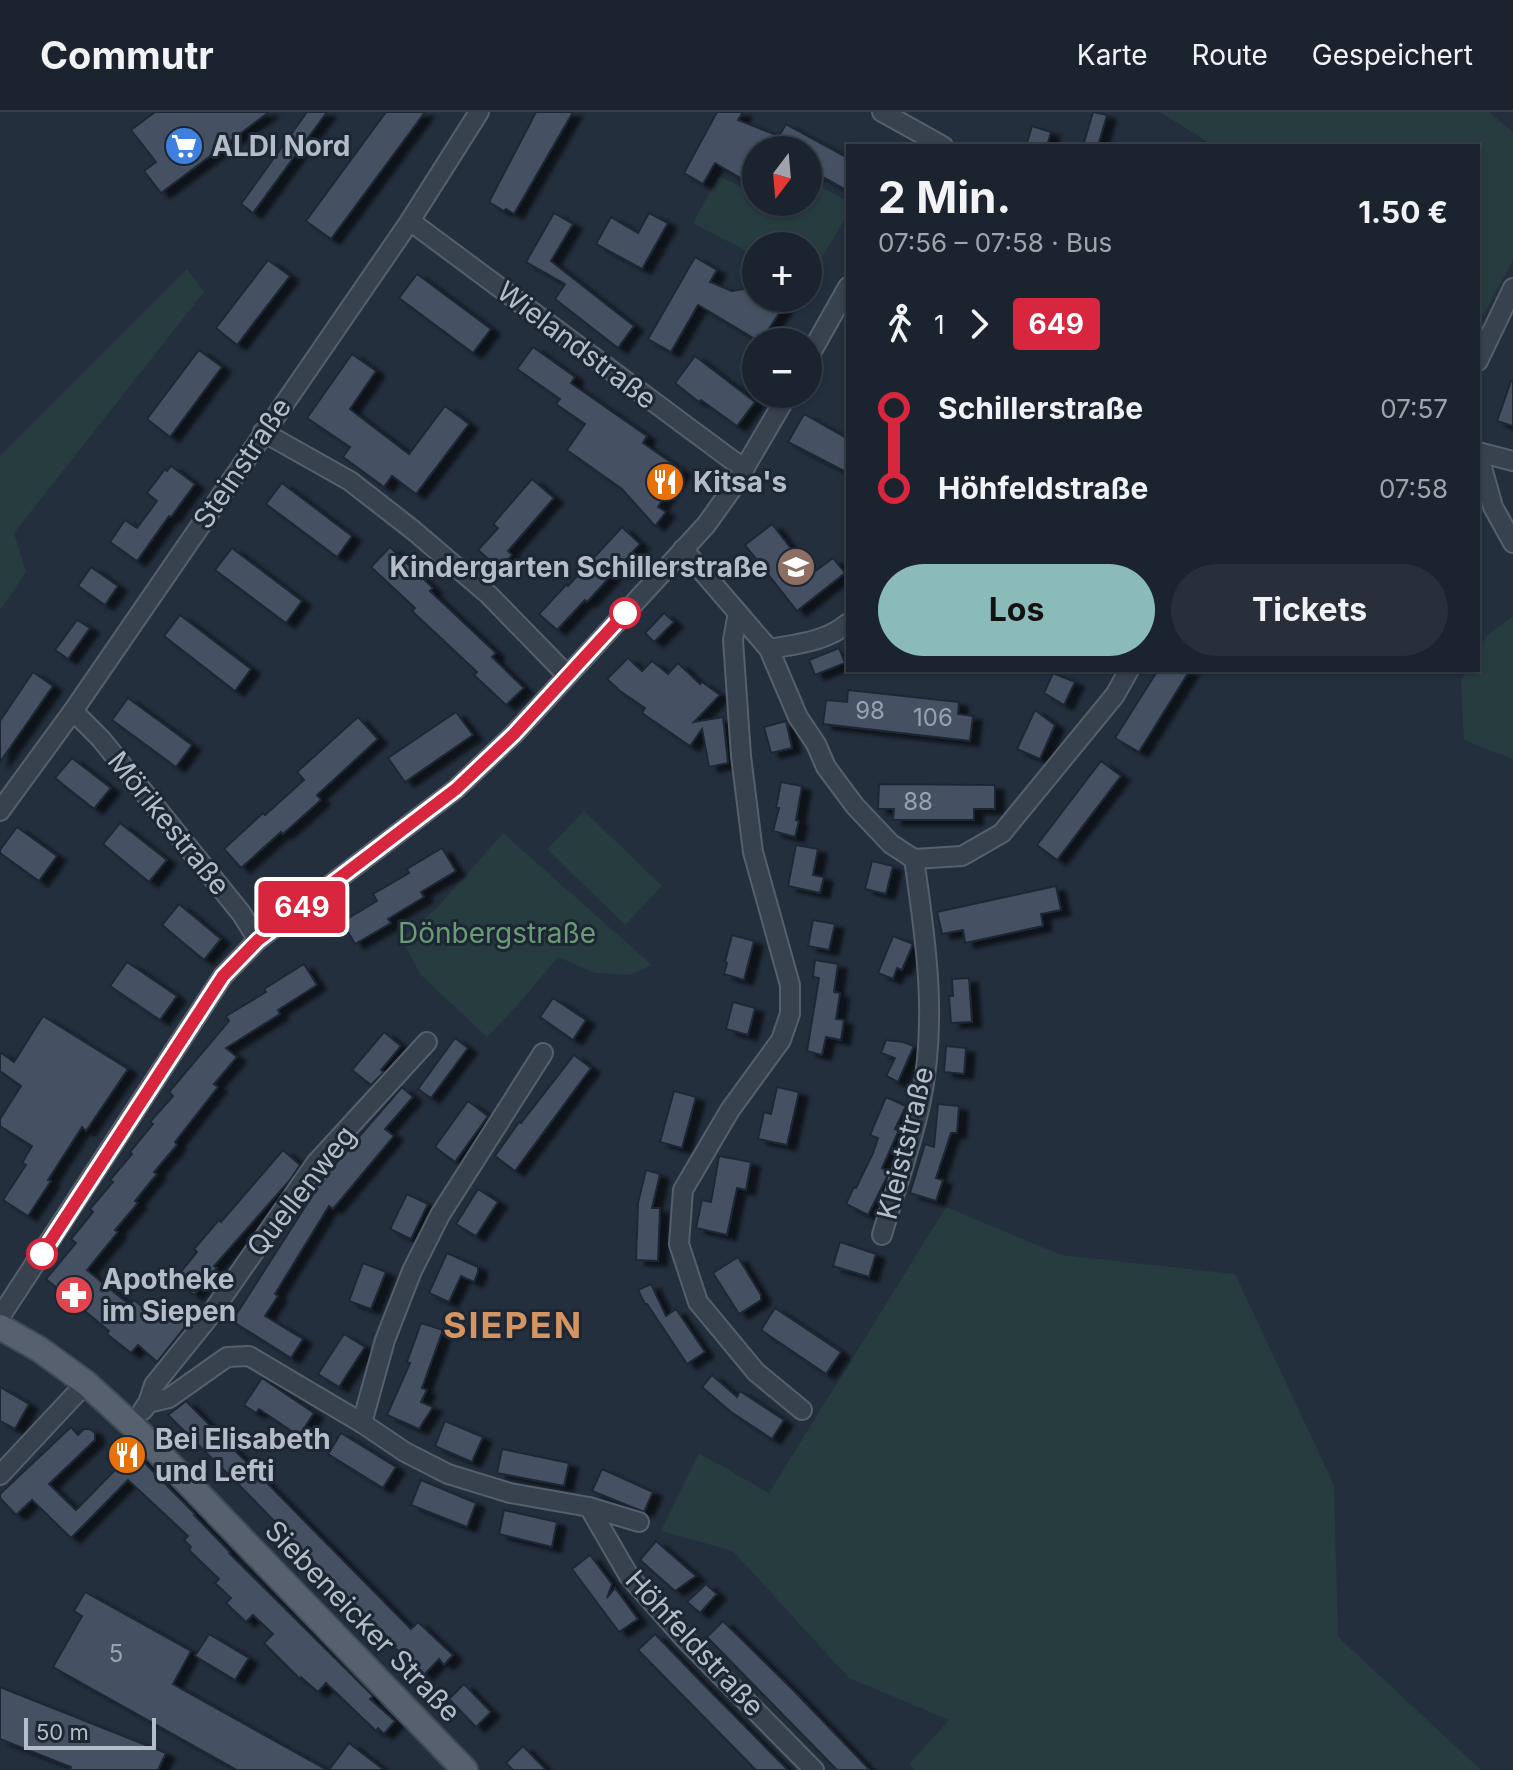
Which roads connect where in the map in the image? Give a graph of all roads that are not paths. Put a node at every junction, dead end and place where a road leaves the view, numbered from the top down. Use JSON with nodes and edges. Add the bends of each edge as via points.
{"nodes":[{"id":1,"x":479,"y":112,"type":"edge"},
{"id":2,"x":882,"y":112,"type":"edge"},
{"id":3,"x":934,"y":144,"type":"edge"},
{"id":4,"x":410,"y":221,"type":"junction"},
{"id":5,"x":1513,"y":288,"type":"edge"},
{"id":6,"x":846,"y":291,"type":"edge"},
{"id":7,"x":822,"y":333,"type":"edge"},
{"id":8,"x":1480,"y":357,"type":"edge"},
{"id":9,"x":780,"y":408,"type":"edge"},
{"id":10,"x":263,"y":432,"type":"junction"},
{"id":11,"x":1480,"y":453,"type":"edge"},
{"id":12,"x":1480,"y":459,"type":"edge"},
{"id":13,"x":1513,"y":461,"type":"edge"},
{"id":14,"x":745,"y":468,"type":"junction"},
{"id":15,"x":1513,"y":543,"type":"edge"},
{"id":16,"x":683,"y":549,"type":"junction"},
{"id":17,"x":738,"y":613,"type":"junction"},
{"id":18,"x":846,"y":624,"type":"edge"},
{"id":19,"x":769,"y":649,"type":"junction"},
{"id":20,"x":1128,"y":672,"type":"edge"},
{"id":21,"x":567,"y":675,"type":"junction"},
{"id":22,"x":73,"y":711,"type":"junction"},
{"id":23,"x":0,"y":811,"type":"edge"},
{"id":24,"x":914,"y":859,"type":"junction"},
{"id":25,"x":258,"y":940,"type":"junction"},
{"id":26,"x":427,"y":1042,"type":"dead end"},
{"id":27,"x":543,"y":1053,"type":"dead end"},
{"id":28,"x":882,"y":1235,"type":"dead end"},
{"id":29,"x":0,"y":1317,"type":"edge"},
{"id":30,"x":0,"y":1327,"type":"edge"},
{"id":31,"x":86,"y":1383,"type":"junction"},
{"id":32,"x":148,"y":1403,"type":"junction"},
{"id":33,"x":802,"y":1410,"type":"dead end"},
{"id":34,"x":362,"y":1423,"type":"junction"},
{"id":35,"x":133,"y":1426,"type":"junction"},
{"id":36,"x":0,"y":1475,"type":"edge"},
{"id":37,"x":589,"y":1507,"type":"junction"},
{"id":38,"x":639,"y":1522,"type":"dead end"},
{"id":39,"x":465,"y":1770,"type":"edge"},
{"id":40,"x":814,"y":1770,"type":"edge"}],
"edges":[{"from":1,"to":4,"type":"street","name":"Steinstraße"},
{"from":2,"to":3,"type":"street"},
{"from":4,"to":10,"type":"street","name":"Steinstraße"},
{"from":4,"to":14,"type":"street","name":"Wielandstraße"},
{"from":5,"to":8,"type":"street"},
{"from":6,"to":7,"type":"street"},
{"from":9,"to":14,"type":"street"},
{"from":10,"to":21,"type":"street","via":[[350,481],[413,530],[489,595]]},
{"from":10,"to":22,"type":"street","name":"Steinstraße"},
{"from":11,"to":13,"type":"street"},
{"from":12,"to":15,"type":"street","via":[[1493,507]]},
{"from":14,"to":16,"type":"street"},
{"from":16,"to":17,"type":"street"},
{"from":16,"to":21,"type":"street"},
{"from":17,"to":19,"type":"street"},
{"from":17,"to":33,"type":"street","via":[[733,640],[753,852],[790,985],[790,1014],[781,1040],[730,1110],[683,1190],[679,1244],[698,1302],[756,1372]]},
{"from":18,"to":19,"type":"street","via":[[823,637]]},
{"from":19,"to":24,"type":"street","via":[[826,767],[891,844]]},
{"from":20,"to":24,"type":"street","via":[[1115,695],[1002,833],[962,856]]},
{"from":21,"to":25,"type":"street","via":[[456,789]]},
{"from":22,"to":23,"type":"street","name":"Steinstraße"},
{"from":22,"to":25,"type":"street","name":"Mörikestraße","via":[[101,739]]},
{"from":24,"to":28,"type":"street","name":"Kleiststraße","via":[[930,1007],[927,1057],[920,1105]]},
{"from":25,"to":29,"type":"street","via":[[223,976]]},
{"from":26,"to":32,"type":"street","name":"Quellenweg","via":[[316,1163],[208,1318],[154,1385]]},
{"from":27,"to":34,"type":"street","via":[[440,1215],[412,1271],[385,1340]]},
{"from":30,"to":31,"type":"main road","name":"Siebeneicker Straße"},
{"from":31,"to":35,"type":"main road","name":"Siebeneicker Straße"},
{"from":31,"to":36,"type":"street"},
{"from":32,"to":34,"type":"street","name":"Höhfeldstraße","via":[[169,1398],[227,1357],[249,1356]]},
{"from":32,"to":35,"type":"street"},
{"from":34,"to":37,"type":"street","name":"Höhfeldstraße","via":[[448,1474],[510,1493]]},
{"from":35,"to":39,"type":"main road","name":"Siebeneicker Straße"},
{"from":37,"to":38,"type":"street","name":"Höhfeldstraße"},
{"from":37,"to":40,"type":"street","name":"Höhfeldstraße","via":[[629,1576]]}]}
